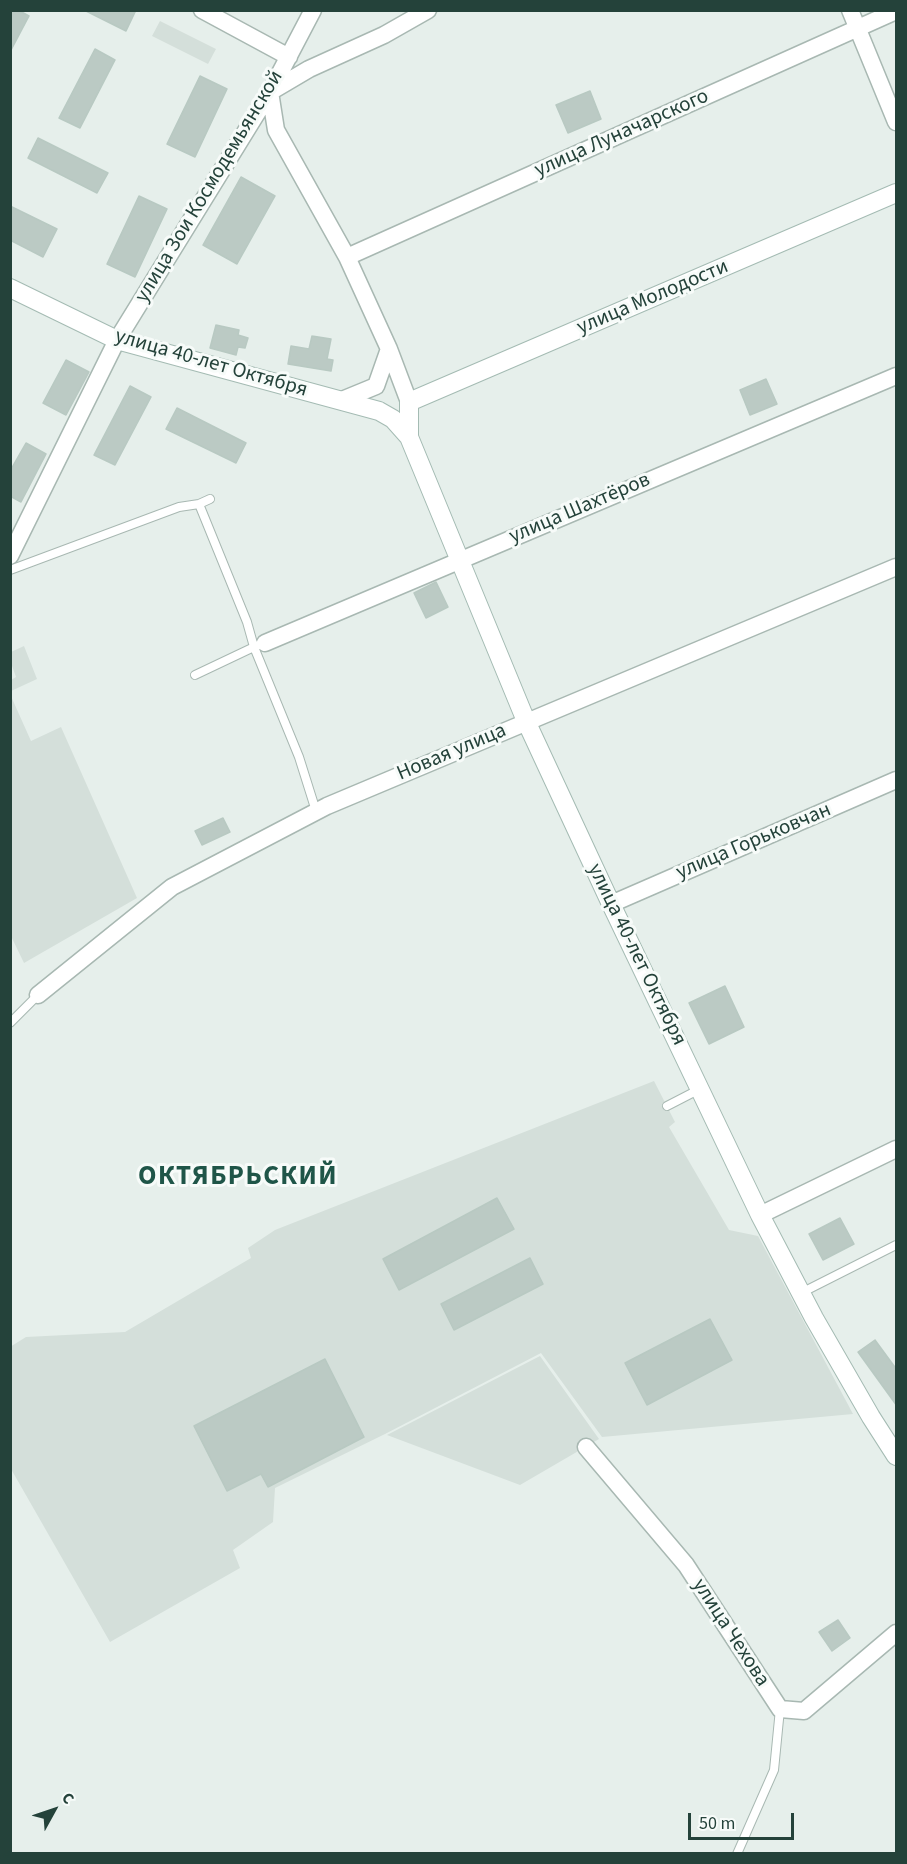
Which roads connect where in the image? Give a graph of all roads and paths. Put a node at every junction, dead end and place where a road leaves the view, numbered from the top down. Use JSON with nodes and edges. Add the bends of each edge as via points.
{"nodes":[{"id":1,"x":202,"y":10,"type":"edge"},
{"id":2,"x":313,"y":10,"type":"edge"},
{"id":3,"x":428,"y":10,"type":"edge"},
{"id":4,"x":849,"y":10,"type":"edge"},
{"id":5,"x":897,"y":10,"type":"edge"},
{"id":6,"x":857,"y":28,"type":"junction"},
{"id":7,"x":289,"y":57,"type":"junction"},
{"id":8,"x":270,"y":92,"type":"junction"},
{"id":9,"x":897,"y":122,"type":"edge"},
{"id":10,"x":897,"y":193,"type":"edge"},
{"id":11,"x":347,"y":257,"type":"junction"},
{"id":12,"x":10,"y":288,"type":"edge"},
{"id":13,"x":117,"y":340,"type":"junction"},
{"id":14,"x":389,"y":349,"type":"junction"},
{"id":15,"x":897,"y":376,"type":"edge"},
{"id":16,"x":342,"y":400,"type":"junction"},
{"id":17,"x":408,"y":402,"type":"junction"},
{"id":18,"x":409,"y":437,"type":"junction"},
{"id":19,"x":210,"y":499,"type":"dead end"},
{"id":20,"x":200,"y":504,"type":"junction"},
{"id":21,"x":10,"y":556,"type":"edge"},
{"id":22,"x":460,"y":560,"type":"junction"},
{"id":23,"x":897,"y":567,"type":"edge"},
{"id":24,"x":10,"y":570,"type":"edge"},
{"id":25,"x":259,"y":645,"type":"junction"},
{"id":26,"x":195,"y":675,"type":"dead end"},
{"id":27,"x":526,"y":721,"type":"junction"},
{"id":28,"x":897,"y":780,"type":"edge"},
{"id":29,"x":316,"y":812,"type":"junction"},
{"id":30,"x":611,"y":904,"type":"junction"},
{"id":31,"x":38,"y":994,"type":"joint"},
{"id":32,"x":10,"y":1023,"type":"edge"},
{"id":33,"x":700,"y":1088,"type":"junction"},
{"id":34,"x":667,"y":1106,"type":"dead end"},
{"id":35,"x":897,"y":1149,"type":"edge"},
{"id":36,"x":760,"y":1215,"type":"junction"},
{"id":37,"x":897,"y":1245,"type":"edge"},
{"id":38,"x":801,"y":1293,"type":"junction"},
{"id":39,"x":586,"y":1447,"type":"dead end"},
{"id":40,"x":897,"y":1456,"type":"edge"},
{"id":41,"x":897,"y":1633,"type":"edge"},
{"id":42,"x":780,"y":1709,"type":"junction"},
{"id":43,"x":736,"y":1854,"type":"edge"}],
"edges":[{"from":1,"to":7,"type":"street"},
{"from":2,"to":7,"type":"street","name":"улица Зои Космодемьянской"},
{"from":3,"to":8,"type":"street"},
{"from":4,"to":6,"type":"street"},
{"from":5,"to":6,"type":"street","name":"улица Луначарского"},
{"from":6,"to":9,"type":"street"},
{"from":6,"to":11,"type":"street","name":"улица Луначарского"},
{"from":7,"to":8,"type":"street","name":"улица Зои Космодемьянской"},
{"from":8,"to":11,"type":"street","name":"улица 40-лет Октября","via":[[276,130]]},
{"from":8,"to":13,"type":"street","name":"улица Зои Космодемьянской"},
{"from":10,"to":17,"type":"street","name":"улица Молодости"},
{"from":11,"to":14,"type":"street","name":"улица 40-лет Октября"},
{"from":12,"to":13,"type":"street","name":"улица 40-лет Октября"},
{"from":13,"to":16,"type":"street","name":"улица 40-лет Октября"},
{"from":13,"to":21,"type":"street","name":"улица Зои Космодемьянской"},
{"from":14,"to":16,"type":"street","via":[[376,386]]},
{"from":14,"to":17,"type":"street","name":"улица 40-лет Октября"},
{"from":15,"to":22,"type":"street","name":"улица Шахтёров"},
{"from":16,"to":18,"type":"street","name":"улица 40-лет Октября","via":[[379,411],[393,419]]},
{"from":17,"to":18,"type":"street","name":"улица 40-лет Октября"},
{"from":18,"to":22,"type":"street","name":"улица 40-лет Октября"},
{"from":19,"to":20,"type":"lane"},
{"from":20,"to":24,"type":"lane","via":[[179,507]]},
{"from":20,"to":25,"type":"lane"},
{"from":22,"to":25,"type":"street","name":"улица Шахтёров"},
{"from":22,"to":27,"type":"street","name":"улица 40-лет Октября"},
{"from":23,"to":27,"type":"street","name":"Новая улица"},
{"from":25,"to":26,"type":"lane"},
{"from":25,"to":29,"type":"lane"},
{"from":27,"to":29,"type":"street","name":"Новая улица"},
{"from":27,"to":30,"type":"street","name":"улица 40-лет Октября"},
{"from":28,"to":30,"type":"street","name":"улица Горьковчан"},
{"from":29,"to":31,"type":"street","name":"Новая улица","via":[[172,887]]},
{"from":30,"to":33,"type":"street","name":"улица 40-лет Октября"},
{"from":31,"to":32,"type":"lane"},
{"from":33,"to":34,"type":"lane"},
{"from":33,"to":36,"type":"street","name":"улица 40-лет Октября"},
{"from":35,"to":36,"type":"street"},
{"from":36,"to":38,"type":"street","name":"улица 40-лет Октября"},
{"from":37,"to":38,"type":"lane"},
{"from":38,"to":40,"type":"street","name":"улица 40-лет Октября"},
{"from":39,"to":42,"type":"street","name":"улица Чехова","via":[[686,1565]]},
{"from":41,"to":42,"type":"street","name":"улица Чехова","via":[[804,1712]]},
{"from":42,"to":43,"type":"lane","via":[[774,1770]]}]}
